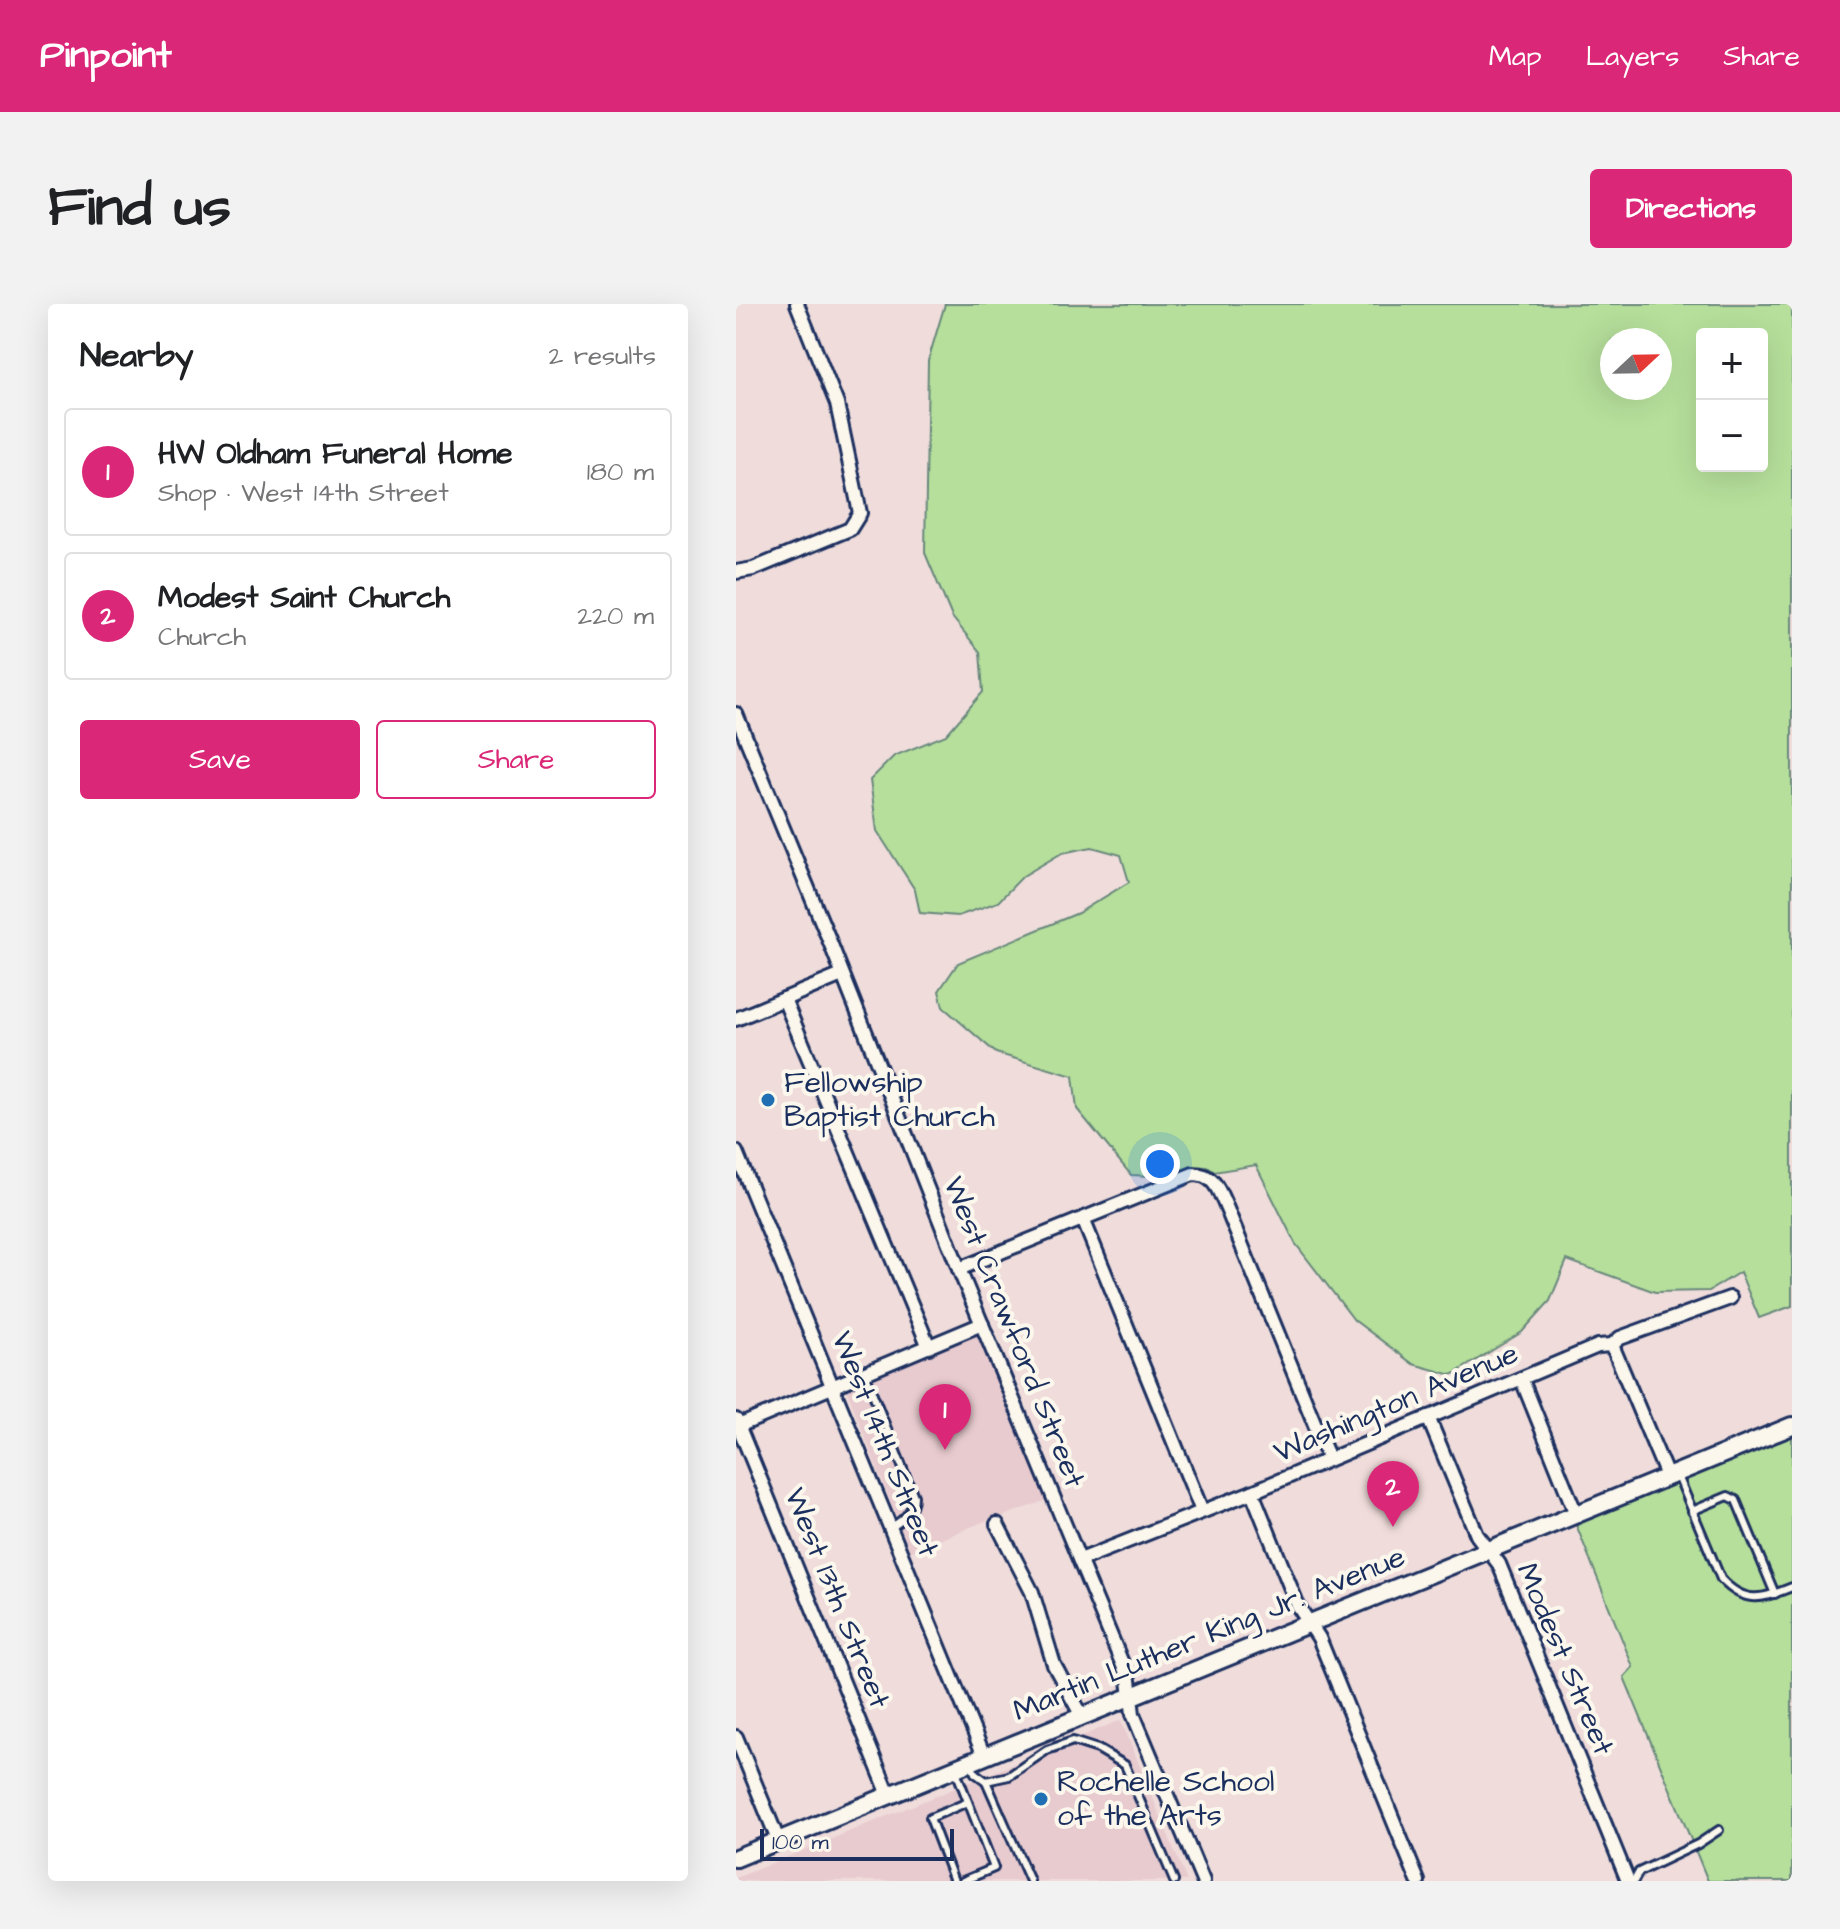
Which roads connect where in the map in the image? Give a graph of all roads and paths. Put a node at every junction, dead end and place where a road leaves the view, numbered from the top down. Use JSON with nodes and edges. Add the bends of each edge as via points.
{"nodes":[{"id":1,"x":797,"y":304,"type":"edge"},
{"id":2,"x":736,"y":572,"type":"edge"},
{"id":3,"x":736,"y":714,"type":"edge"},
{"id":4,"x":842,"y":975,"type":"junction"},
{"id":5,"x":784,"y":999,"type":"junction"},
{"id":6,"x":736,"y":1019,"type":"edge"},
{"id":7,"x":736,"y":1152,"type":"edge"},
{"id":8,"x":1083,"y":1219,"type":"junction"},
{"id":9,"x":959,"y":1269,"type":"junction"},
{"id":10,"x":1730,"y":1298,"type":"dead end"},
{"id":11,"x":982,"y":1324,"type":"junction"},
{"id":12,"x":1612,"y":1345,"type":"junction"},
{"id":13,"x":929,"y":1347,"type":"junction"},
{"id":14,"x":865,"y":1374,"type":"junction"},
{"id":15,"x":1522,"y":1380,"type":"junction"},
{"id":16,"x":834,"y":1387,"type":"junction"},
{"id":17,"x":1428,"y":1417,"type":"junction"},
{"id":18,"x":737,"y":1425,"type":"edge"},
{"id":19,"x":1792,"y":1426,"type":"edge"},
{"id":20,"x":1329,"y":1459,"type":"junction"},
{"id":21,"x":1672,"y":1474,"type":"junction"},
{"id":22,"x":1252,"y":1492,"type":"junction"},
{"id":23,"x":1202,"y":1511,"type":"junction"},
{"id":24,"x":1692,"y":1511,"type":"junction"},
{"id":25,"x":1576,"y":1514,"type":"junction"},
{"id":26,"x":997,"y":1524,"type":"dead end"},
{"id":27,"x":891,"y":1527,"type":"junction"},
{"id":28,"x":1487,"y":1550,"type":"junction"},
{"id":29,"x":1080,"y":1560,"type":"junction"},
{"id":30,"x":1792,"y":1587,"type":"edge"},
{"id":31,"x":1775,"y":1594,"type":"junction"},
{"id":32,"x":1309,"y":1623,"type":"junction"},
{"id":33,"x":1131,"y":1696,"type":"junction"},
{"id":34,"x":1082,"y":1716,"type":"junction"},
{"id":35,"x":736,"y":1737,"type":"edge"},
{"id":36,"x":969,"y":1762,"type":"junction"},
{"id":37,"x":986,"y":1781,"type":"junction"},
{"id":38,"x":889,"y":1795,"type":"junction"},
{"id":39,"x":968,"y":1802,"type":"junction"},
{"id":40,"x":1719,"y":1830,"type":"dead end"},
{"id":41,"x":778,"y":1840,"type":"junction"},
{"id":42,"x":736,"y":1858,"type":"edge"},
{"id":43,"x":954,"y":1881,"type":"edge"},
{"id":44,"x":963,"y":1881,"type":"edge"},
{"id":45,"x":1030,"y":1881,"type":"edge"},
{"id":46,"x":1174,"y":1881,"type":"edge"},
{"id":47,"x":1203,"y":1881,"type":"edge"},
{"id":48,"x":1418,"y":1881,"type":"edge"},
{"id":49,"x":1631,"y":1881,"type":"edge"}],
"edges":[{"from":1,"to":2,"type":"street","via":[[837,404],[860,513],[850,529]]},
{"from":3,"to":4,"type":"street","name":"West Crawford Street"},
{"from":4,"to":5,"type":"street"},
{"from":4,"to":9,"type":"street","name":"West Crawford Street"},
{"from":5,"to":6,"type":"street"},
{"from":5,"to":13,"type":"street"},
{"from":7,"to":16,"type":"street","name":"West 14th Street"},
{"from":8,"to":9,"type":"street"},
{"from":8,"to":20,"type":"street","via":[[1193,1174],[1216,1184]]},
{"from":8,"to":23,"type":"street"},
{"from":9,"to":11,"type":"street","name":"West Crawford Street"},
{"from":10,"to":12,"type":"street","name":"Washington Avenue"},
{"from":11,"to":13,"type":"street"},
{"from":11,"to":29,"type":"street","name":"West Crawford Street"},
{"from":12,"to":15,"type":"street","name":"Washington Avenue","via":[[1598,1346]]},
{"from":12,"to":21,"type":"street"},
{"from":13,"to":14,"type":"street"},
{"from":14,"to":16,"type":"street"},
{"from":14,"to":27,"type":"lane","via":[[914,1496],[907,1515]]},
{"from":15,"to":17,"type":"street","name":"Washington Avenue"},
{"from":15,"to":25,"type":"street"},
{"from":16,"to":18,"type":"street"},
{"from":16,"to":27,"type":"street","name":"West 14th Street"},
{"from":17,"to":20,"type":"street","name":"Washington Avenue"},
{"from":17,"to":28,"type":"street","name":"Modest Street"},
{"from":18,"to":38,"type":"street","name":"West 13th Street"},
{"from":19,"to":21,"type":"street","name":"Martin Luther King Jr. Avenue"},
{"from":20,"to":22,"type":"street","name":"Washington Avenue"},
{"from":21,"to":24,"type":"lane"},
{"from":21,"to":25,"type":"street","name":"Martin Luther King Jr. Avenue"},
{"from":22,"to":23,"type":"street","name":"Washington Avenue"},
{"from":22,"to":32,"type":"street"},
{"from":23,"to":29,"type":"street","name":"Washington Avenue"},
{"from":24,"to":31,"type":"lane","via":[[1728,1587],[1748,1598]]},
{"from":24,"to":31,"type":"lane","via":[[1728,1496],[1736,1500]]},
{"from":25,"to":28,"type":"street","name":"Martin Luther King Jr. Avenue"},
{"from":26,"to":34,"type":"street","via":[[1032,1592],[1054,1665]]},
{"from":27,"to":36,"type":"street","name":"West 14th Street"},
{"from":28,"to":32,"type":"street","name":"Martin Luther King Jr. Avenue"},
{"from":28,"to":49,"type":"street","name":"Modest Street","via":[[1499,1564]]},
{"from":29,"to":33,"type":"street","name":"West Crawford Street"},
{"from":30,"to":31,"type":"lane"},
{"from":32,"to":33,"type":"street","name":"Martin Luther King Jr. Avenue"},
{"from":32,"to":48,"type":"street"},
{"from":33,"to":34,"type":"street","name":"Martin Luther King Jr. Avenue"},
{"from":33,"to":47,"type":"street","name":"West Crawford Street","via":[[1133,1714]]},
{"from":34,"to":36,"type":"street","name":"Martin Luther King Jr. Avenue"},
{"from":35,"to":41,"type":"street"},
{"from":36,"to":37,"type":"lane"},
{"from":36,"to":38,"type":"street","name":"Martin Luther King Jr. Avenue"},
{"from":36,"to":39,"type":"lane"},
{"from":37,"to":45,"type":"lane"},
{"from":37,"to":46,"type":"lane","via":[[1009,1776],[1047,1750],[1073,1741],[1098,1749],[1125,1765]]},
{"from":38,"to":41,"type":"street","name":"Martin Luther King Jr. Avenue"},
{"from":39,"to":43,"type":"lane","via":[[930,1818]]},
{"from":39,"to":44,"type":"lane","via":[[994,1868]]},
{"from":40,"to":49,"type":"lane"},
{"from":41,"to":42,"type":"street","name":"Martin Luther King Jr. Avenue"}]}
